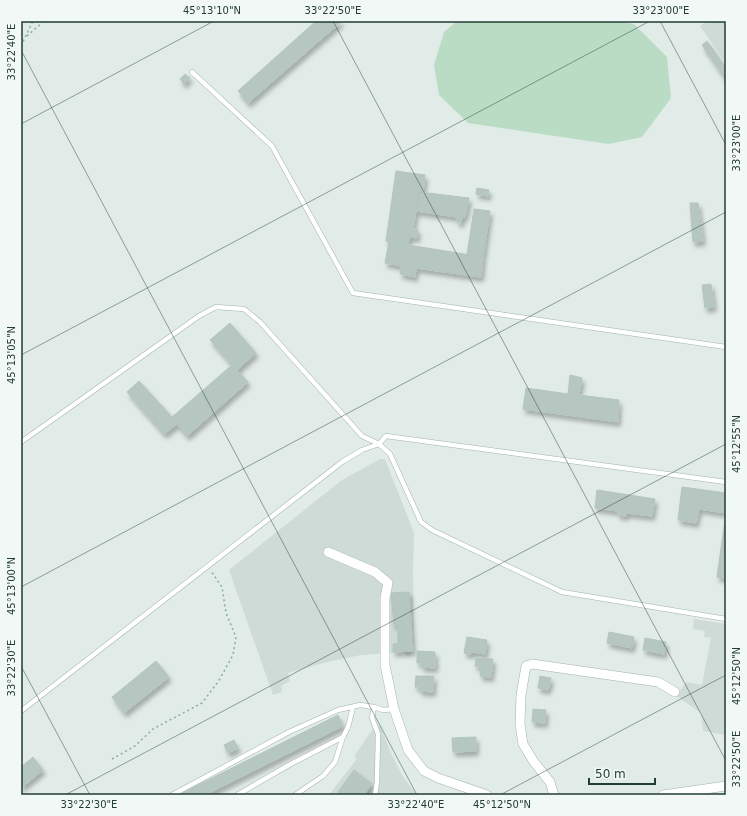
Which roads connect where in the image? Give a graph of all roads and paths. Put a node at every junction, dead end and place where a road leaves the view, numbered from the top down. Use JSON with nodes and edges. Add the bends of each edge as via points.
{"nodes":[{"id":1,"x":33,"y":21,"type":"edge"},
{"id":2,"x":44,"y":21,"type":"edge"},
{"id":3,"x":25,"y":38,"type":"junction"},
{"id":4,"x":21,"y":46,"type":"edge"},
{"id":5,"x":192,"y":72,"type":"dead end"},
{"id":6,"x":726,"y":347,"type":"edge"},
{"id":7,"x":21,"y":442,"type":"edge"},
{"id":8,"x":379,"y":444,"type":"junction"},
{"id":9,"x":726,"y":482,"type":"edge"},
{"id":10,"x":328,"y":552,"type":"dead end"},
{"id":11,"x":208,"y":566,"type":"junction"},
{"id":12,"x":726,"y":619,"type":"edge"},
{"id":13,"x":675,"y":692,"type":"dead end"},
{"id":14,"x":353,"y":707,"type":"junction"},
{"id":15,"x":374,"y":707,"type":"junction"},
{"id":16,"x":394,"y":709,"type":"junction"},
{"id":17,"x":21,"y":711,"type":"edge"},
{"id":18,"x":343,"y":737,"type":"junction"},
{"id":19,"x":112,"y":759,"type":"dead end"},
{"id":20,"x":726,"y":786,"type":"edge"},
{"id":21,"x":699,"y":792,"type":"edge"},
{"id":22,"x":172,"y":795,"type":"edge"},
{"id":23,"x":237,"y":795,"type":"edge"},
{"id":24,"x":296,"y":795,"type":"edge"},
{"id":25,"x":375,"y":795,"type":"edge"},
{"id":26,"x":488,"y":795,"type":"edge"},
{"id":27,"x":554,"y":795,"type":"edge"},
{"id":28,"x":663,"y":795,"type":"edge"}],
"edges":[{"from":1,"to":3,"type":"path"},
{"from":2,"to":3,"type":"path"},
{"from":3,"to":4,"type":"path"},
{"from":5,"to":6,"type":"lane","via":[[272,146],[353,293]]},
{"from":7,"to":8,"type":"lane","via":[[199,316],[216,307],[244,309],[260,322],[362,436]]},
{"from":8,"to":9,"type":"lane","via":[[386,436]]},
{"from":8,"to":11,"type":"lane","via":[[362,450],[342,462]]},
{"from":8,"to":12,"type":"lane","via":[[390,454],[421,522],[432,530],[562,592]]},
{"from":10,"to":16,"type":"street","via":[[375,572],[388,583],[385,598],[385,665]]},
{"from":11,"to":17,"type":"lane"},
{"from":11,"to":19,"type":"path","via":[[222,587],[226,613],[236,637],[234,655],[202,703],[153,729],[136,746]]},
{"from":13,"to":27,"type":"street","via":[[658,682],[532,664],[526,666],[520,724],[523,744],[550,782]]},
{"from":14,"to":15,"type":"lane"},
{"from":14,"to":18,"type":"lane"},
{"from":14,"to":22,"type":"lane","via":[[338,710],[289,732]]},
{"from":15,"to":16,"type":"lane","via":[[383,710]]},
{"from":15,"to":25,"type":"lane","via":[[372,718],[378,734]]},
{"from":16,"to":26,"type":"street","via":[[408,750],[424,771]]},
{"from":18,"to":23,"type":"lane"},
{"from":18,"to":24,"type":"lane","via":[[335,762],[323,776]]},
{"from":20,"to":21,"type":"street"},
{"from":21,"to":28,"type":"street"}]}
